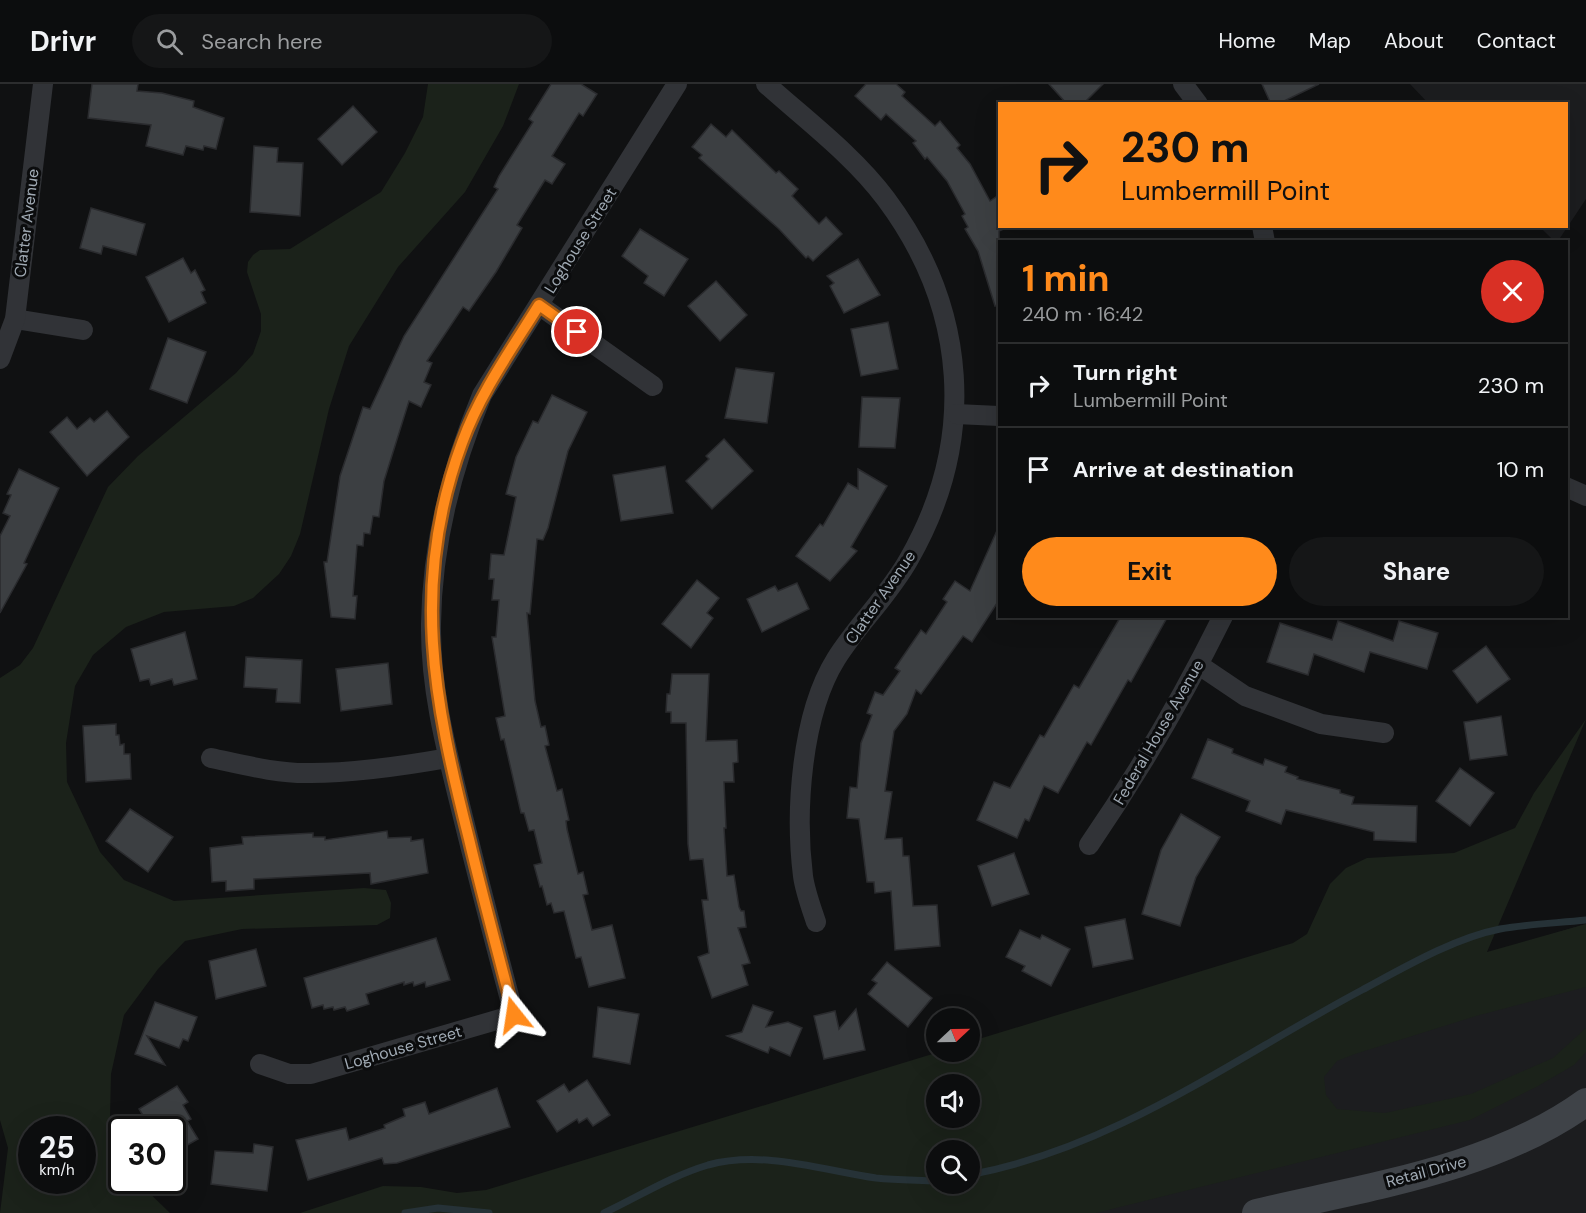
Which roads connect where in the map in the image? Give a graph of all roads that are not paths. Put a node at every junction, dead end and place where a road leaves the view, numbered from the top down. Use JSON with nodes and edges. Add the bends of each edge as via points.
{"nodes":[{"id":1,"x":43,"y":84,"type":"edge"},
{"id":2,"x":677,"y":84,"type":"edge"},
{"id":3,"x":766,"y":84,"type":"edge"},
{"id":4,"x":1183,"y":84,"type":"edge"},
{"id":5,"x":1196,"y":102,"type":"edge"},
{"id":6,"x":539,"y":305,"type":"junction"},
{"id":7,"x":15,"y":319,"type":"junction"},
{"id":8,"x":83,"y":330,"type":"dead end"},
{"id":9,"x":0,"y":359,"type":"edge"},
{"id":10,"x":653,"y":386,"type":"dead end"},
{"id":11,"x":956,"y":414,"type":"junction"},
{"id":12,"x":998,"y":416,"type":"edge"},
{"id":13,"x":1568,"y":488,"type":"edge"},
{"id":14,"x":1586,"y":496,"type":"edge"},
{"id":15,"x":1222,"y":618,"type":"edge"},
{"id":16,"x":1198,"y":665,"type":"junction"},
{"id":17,"x":1384,"y":733,"type":"dead end"},
{"id":18,"x":211,"y":758,"type":"dead end"},
{"id":19,"x":448,"y":758,"type":"junction"},
{"id":20,"x":1089,"y":845,"type":"dead end"},
{"id":21,"x":816,"y":922,"type":"dead end"},
{"id":22,"x":260,"y":1064,"type":"dead end"},
{"id":23,"x":1586,"y":1102,"type":"edge"},
{"id":24,"x":1256,"y":1213,"type":"edge"}],
"edges":[{"from":1,"to":7,"type":"street","name":"Clatter Avenue"},
{"from":2,"to":6,"type":"street","name":"Loghouse Street"},
{"from":3,"to":11,"type":"street","name":"Clatter Avenue","via":[[867,177],[911,235],[946,323]]},
{"from":4,"to":5,"type":"street"},
{"from":6,"to":10,"type":"street"},
{"from":6,"to":19,"type":"street","name":"Loghouse Street","via":[[483,395],[462,444],[440,525],[431,626],[433,672]]},
{"from":7,"to":8,"type":"street"},
{"from":7,"to":9,"type":"street","name":"Clatter Avenue"},
{"from":11,"to":12,"type":"street"},
{"from":11,"to":21,"type":"street","name":"Clatter Avenue","via":[[942,488],[909,560],[835,661],[817,704],[805,754],[798,820],[803,879]]},
{"from":13,"to":14,"type":"street"},
{"from":15,"to":16,"type":"street","name":"Federal House Avenue"},
{"from":16,"to":17,"type":"street","via":[[1245,696],[1321,724]]},
{"from":16,"to":20,"type":"street","name":"Federal House Avenue"},
{"from":18,"to":19,"type":"street","via":[[309,774],[383,769]]},
{"from":19,"to":22,"type":"street","name":"Loghouse Street","via":[[514,1015],[311,1074],[289,1074]]},
{"from":23,"to":24,"type":"street","name":"Retail Drive","via":[[1502,1150]]}]}
